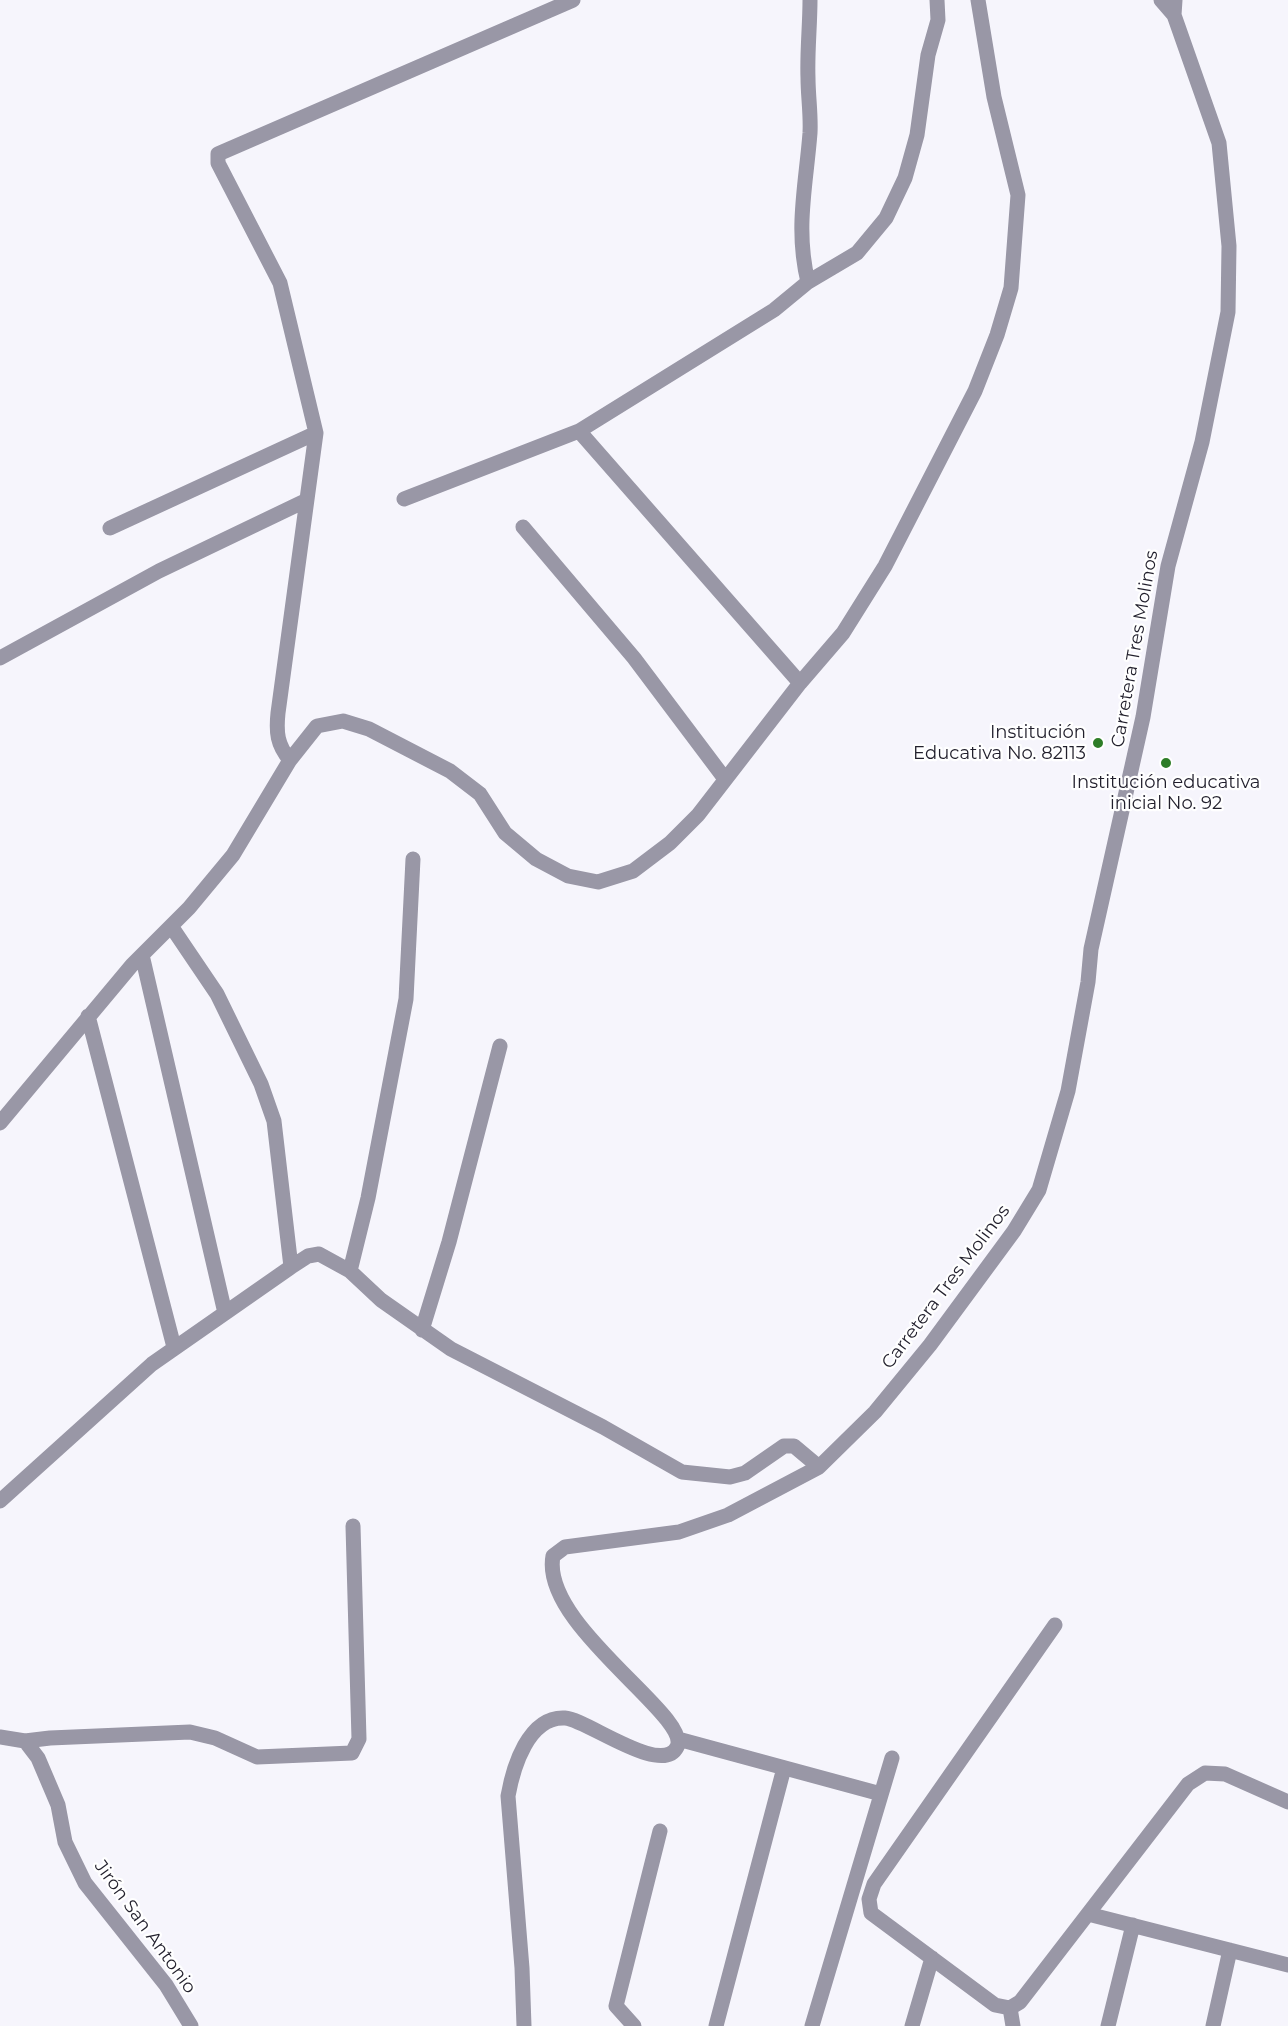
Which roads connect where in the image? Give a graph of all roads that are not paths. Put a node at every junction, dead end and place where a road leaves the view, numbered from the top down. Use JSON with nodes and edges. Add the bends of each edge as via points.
{"nodes":[{"id":1,"x":573,"y":0,"type":"edge"},
{"id":2,"x":810,"y":0,"type":"edge"},
{"id":3,"x":937,"y":0,"type":"edge"},
{"id":4,"x":978,"y":0,"type":"edge"},
{"id":5,"x":1161,"y":0,"type":"edge"},
{"id":6,"x":1175,"y":8,"type":"edge"},
{"id":7,"x":808,"y":282,"type":"junction"},
{"id":8,"x":579,"y":430,"type":"junction"},
{"id":9,"x":316,"y":433,"type":"junction"},
{"id":10,"x":404,"y":499,"type":"dead end"},
{"id":11,"x":305,"y":501,"type":"junction"},
{"id":12,"x":523,"y":527,"type":"dead end"},
{"id":13,"x":110,"y":528,"type":"dead end"},
{"id":14,"x":0,"y":658,"type":"edge"},
{"id":15,"x":800,"y":683,"type":"junction"},
{"id":16,"x":290,"y":760,"type":"junction"},
{"id":17,"x":725,"y":779,"type":"junction"},
{"id":18,"x":413,"y":859,"type":"dead end"},
{"id":19,"x":171,"y":926,"type":"junction"},
{"id":20,"x":142,"y":955,"type":"junction"},
{"id":21,"x":88,"y":1016,"type":"junction"},
{"id":22,"x":500,"y":1046,"type":"dead end"},
{"id":23,"x":0,"y":1123,"type":"edge"},
{"id":24,"x":291,"y":1267,"type":"junction"},
{"id":25,"x":350,"y":1271,"type":"junction"},
{"id":26,"x":225,"y":1313,"type":"junction"},
{"id":27,"x":422,"y":1330,"type":"junction"},
{"id":28,"x":174,"y":1347,"type":"junction"},
{"id":29,"x":819,"y":1467,"type":"junction"},
{"id":30,"x":0,"y":1501,"type":"edge"},
{"id":31,"x":353,"y":1526,"type":"dead end"},
{"id":32,"x":1055,"y":1625,"type":"dead end"},
{"id":33,"x":0,"y":1737,"type":"edge"},
{"id":34,"x":678,"y":1739,"type":"junction"},
{"id":35,"x":25,"y":1741,"type":"junction"},
{"id":36,"x":892,"y":1758,"type":"dead end"},
{"id":37,"x":784,"y":1768,"type":"junction"},
{"id":38,"x":881,"y":1794,"type":"junction"},
{"id":39,"x":1288,"y":1802,"type":"edge"},
{"id":40,"x":660,"y":1831,"type":"dead end"},
{"id":41,"x":1088,"y":1914,"type":"junction"},
{"id":42,"x":1133,"y":1925,"type":"junction"},
{"id":43,"x":1230,"y":1950,"type":"junction"},
{"id":44,"x":932,"y":1958,"type":"junction"},
{"id":45,"x":1288,"y":1965,"type":"edge"},
{"id":46,"x":1010,"y":2008,"type":"junction"},
{"id":47,"x":191,"y":2026,"type":"edge"},
{"id":48,"x":524,"y":2026,"type":"edge"},
{"id":49,"x":634,"y":2026,"type":"edge"},
{"id":50,"x":716,"y":2026,"type":"edge"},
{"id":51,"x":812,"y":2026,"type":"edge"},
{"id":52,"x":912,"y":2026,"type":"edge"},
{"id":53,"x":1013,"y":2026,"type":"edge"},
{"id":54,"x":1108,"y":2026,"type":"edge"},
{"id":55,"x":1213,"y":2026,"type":"edge"}],
"edges":[{"from":1,"to":9,"type":"street","via":[[218,154],[218,163],[280,283]]},
{"from":2,"to":7,"type":"street","via":[[810,119],[800,214],[801,255]]},
{"from":3,"to":7,"type":"street","via":[[938,21],[905,178],[886,218],[857,253]]},
{"from":4,"to":15,"type":"street","via":[[994,97],[1018,195],[1011,288],[975,391],[885,566],[843,633]]},
{"from":5,"to":6,"type":"street"},
{"from":6,"to":29,"type":"street","name":"Carretera Tres Molinos","via":[[1219,143],[1229,246],[1228,312],[1202,442],[1168,566],[1140,728],[1091,949],[1068,1091],[1039,1190],[1014,1231],[964,1302],[875,1412]]},
{"from":7,"to":8,"type":"street","via":[[774,310]]},
{"from":8,"to":10,"type":"street"},
{"from":8,"to":15,"type":"street"},
{"from":9,"to":11,"type":"street"},
{"from":9,"to":13,"type":"street"},
{"from":11,"to":14,"type":"street","via":[[159,571]]},
{"from":11,"to":16,"type":"street","via":[[276,732],[280,749]]},
{"from":12,"to":17,"type":"street","via":[[634,658]]},
{"from":15,"to":17,"type":"street"},
{"from":16,"to":17,"type":"street","via":[[317,726],[343,722],[369,729],[450,771],[480,794],[505,833],[536,859],[568,876],[598,882],[633,871],[670,843]]},
{"from":16,"to":19,"type":"street","via":[[233,855]]},
{"from":18,"to":25,"type":"street","via":[[406,999]]},
{"from":19,"to":20,"type":"street"},
{"from":19,"to":24,"type":"street","via":[[217,994],[274,1120]]},
{"from":20,"to":21,"type":"street"},
{"from":20,"to":26,"type":"street"},
{"from":21,"to":23,"type":"street"},
{"from":21,"to":28,"type":"street"},
{"from":22,"to":27,"type":"street"},
{"from":24,"to":25,"type":"street","via":[[319,1254]]},
{"from":24,"to":26,"type":"street"},
{"from":25,"to":27,"type":"street"},
{"from":26,"to":28,"type":"street"},
{"from":27,"to":29,"type":"street","via":[[682,1472],[730,1477],[745,1473],[784,1446],[794,1446]]},
{"from":28,"to":30,"type":"street"},
{"from":29,"to":34,"type":"street","name":"Carretera Tres Molinos","via":[[728,1515],[680,1532],[566,1547],[553,1556],[550,1570],[556,1591],[580,1629],[660,1711],[676,1730]]},
{"from":31,"to":35,"type":"street","via":[[359,1739],[352,1753],[257,1756],[190,1732]]},
{"from":32,"to":44,"type":"street","via":[[874,1884],[869,1899],[871,1913]]},
{"from":33,"to":35,"type":"street"},
{"from":34,"to":37,"type":"street"},
{"from":34,"to":48,"type":"street","via":[[677,1748],[662,1757],[634,1749],[566,1718],[547,1722],[531,1736],[512,1771],[508,1796]]},
{"from":35,"to":47,"type":"street","name":"Jirón San Antonio","via":[[38,1758],[50,1786],[65,1842],[85,1883],[166,1985]]},
{"from":36,"to":38,"type":"street"},
{"from":37,"to":38,"type":"street"},
{"from":37,"to":50,"type":"street"},
{"from":38,"to":51,"type":"street"},
{"from":39,"to":41,"type":"street","via":[[1225,1774],[1205,1773],[1188,1784]]},
{"from":40,"to":49,"type":"street","via":[[616,2006]]},
{"from":41,"to":42,"type":"street"},
{"from":41,"to":46,"type":"street","via":[[1020,2002]]},
{"from":42,"to":43,"type":"street"},
{"from":42,"to":54,"type":"street"},
{"from":43,"to":45,"type":"street"},
{"from":43,"to":55,"type":"street"},
{"from":44,"to":46,"type":"street","via":[[995,2005]]},
{"from":44,"to":52,"type":"street"},
{"from":46,"to":53,"type":"street"}]}
